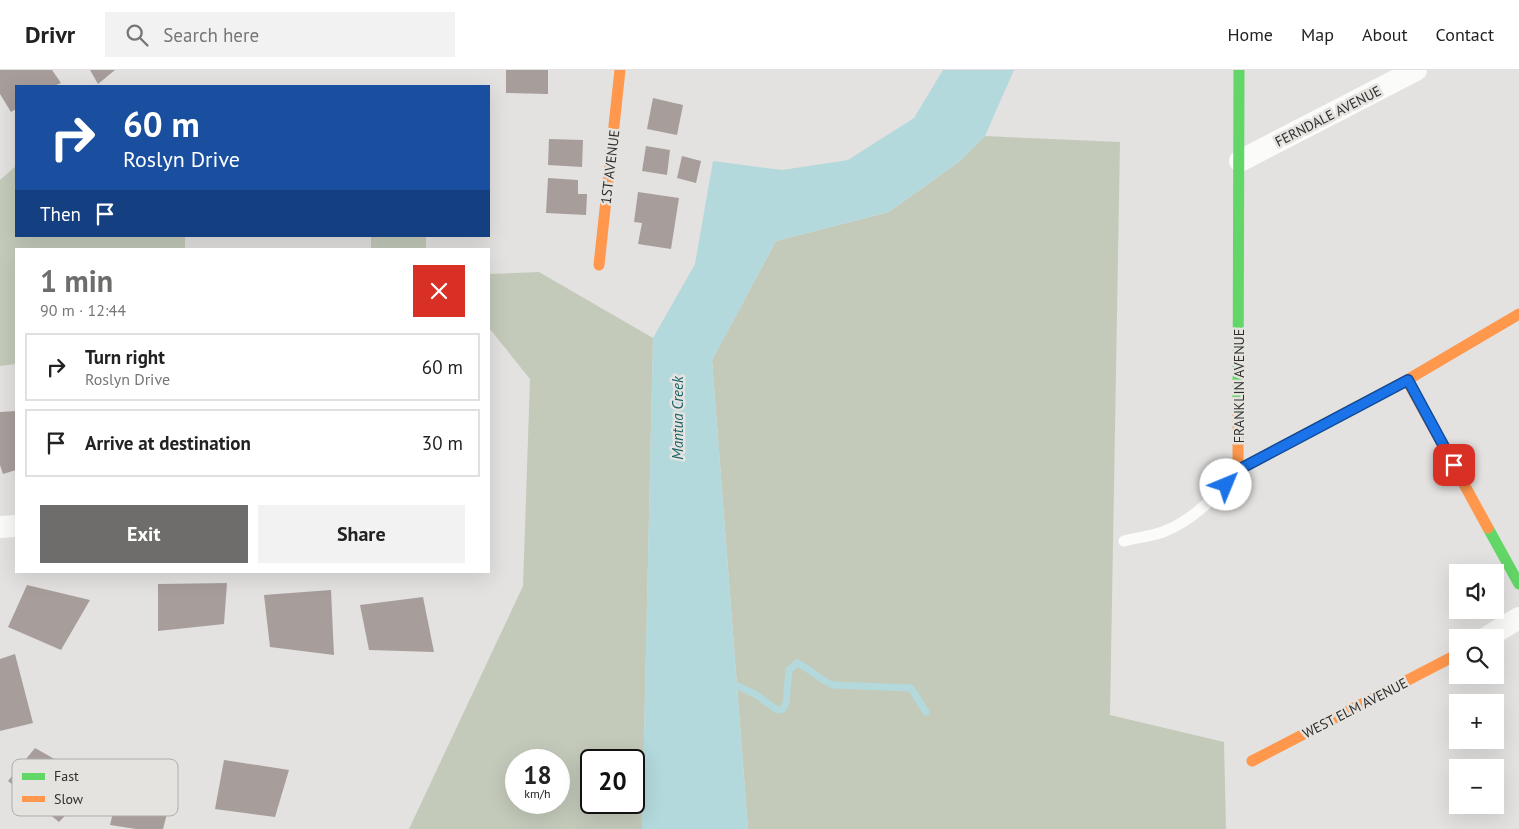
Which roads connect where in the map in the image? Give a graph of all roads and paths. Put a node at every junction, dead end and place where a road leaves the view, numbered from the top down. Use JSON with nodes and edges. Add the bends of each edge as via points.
{"nodes":[{"id":1,"x":620,"y":70,"type":"edge"},
{"id":2,"x":1239,"y":70,"type":"edge"},
{"id":3,"x":1416,"y":70,"type":"edge"},
{"id":4,"x":1240,"y":161,"type":"junction"},
{"id":5,"x":598,"y":265,"type":"dead end"},
{"id":6,"x":1519,"y":314,"type":"edge"},
{"id":7,"x":1408,"y":380,"type":"junction"},
{"id":8,"x":1238,"y":470,"type":"junction"},
{"id":9,"x":15,"y":526,"type":"edge"},
{"id":10,"x":0,"y":527,"type":"edge"},
{"id":11,"x":1124,"y":541,"type":"dead end"},
{"id":12,"x":1519,"y":584,"type":"edge"},
{"id":13,"x":1519,"y":618,"type":"edge"},
{"id":14,"x":1501,"y":629,"type":"edge"},
{"id":15,"x":1449,"y":659,"type":"edge"},
{"id":16,"x":1252,"y":761,"type":"dead end"}],
"edges":[{"from":1,"to":5,"type":"street","name":"1ST AVENUE"},
{"from":2,"to":4,"type":"street","name":"FRANKLIN AVENUE"},
{"from":3,"to":4,"type":"street","name":"FERNDALE AVENUE"},
{"from":4,"to":8,"type":"street","name":"FRANKLIN AVENUE"},
{"from":6,"to":7,"type":"street","name":"FRANKLIN AVENUE"},
{"from":7,"to":8,"type":"street","name":"FRANKLIN AVENUE"},
{"from":7,"to":12,"type":"street"},
{"from":8,"to":11,"type":"lane","via":[[1214,499],[1196,513],[1163,532]]},
{"from":9,"to":10,"type":"street"},
{"from":13,"to":14,"type":"street"},
{"from":15,"to":16,"type":"street","name":"WEST ELM AVENUE"}]}
